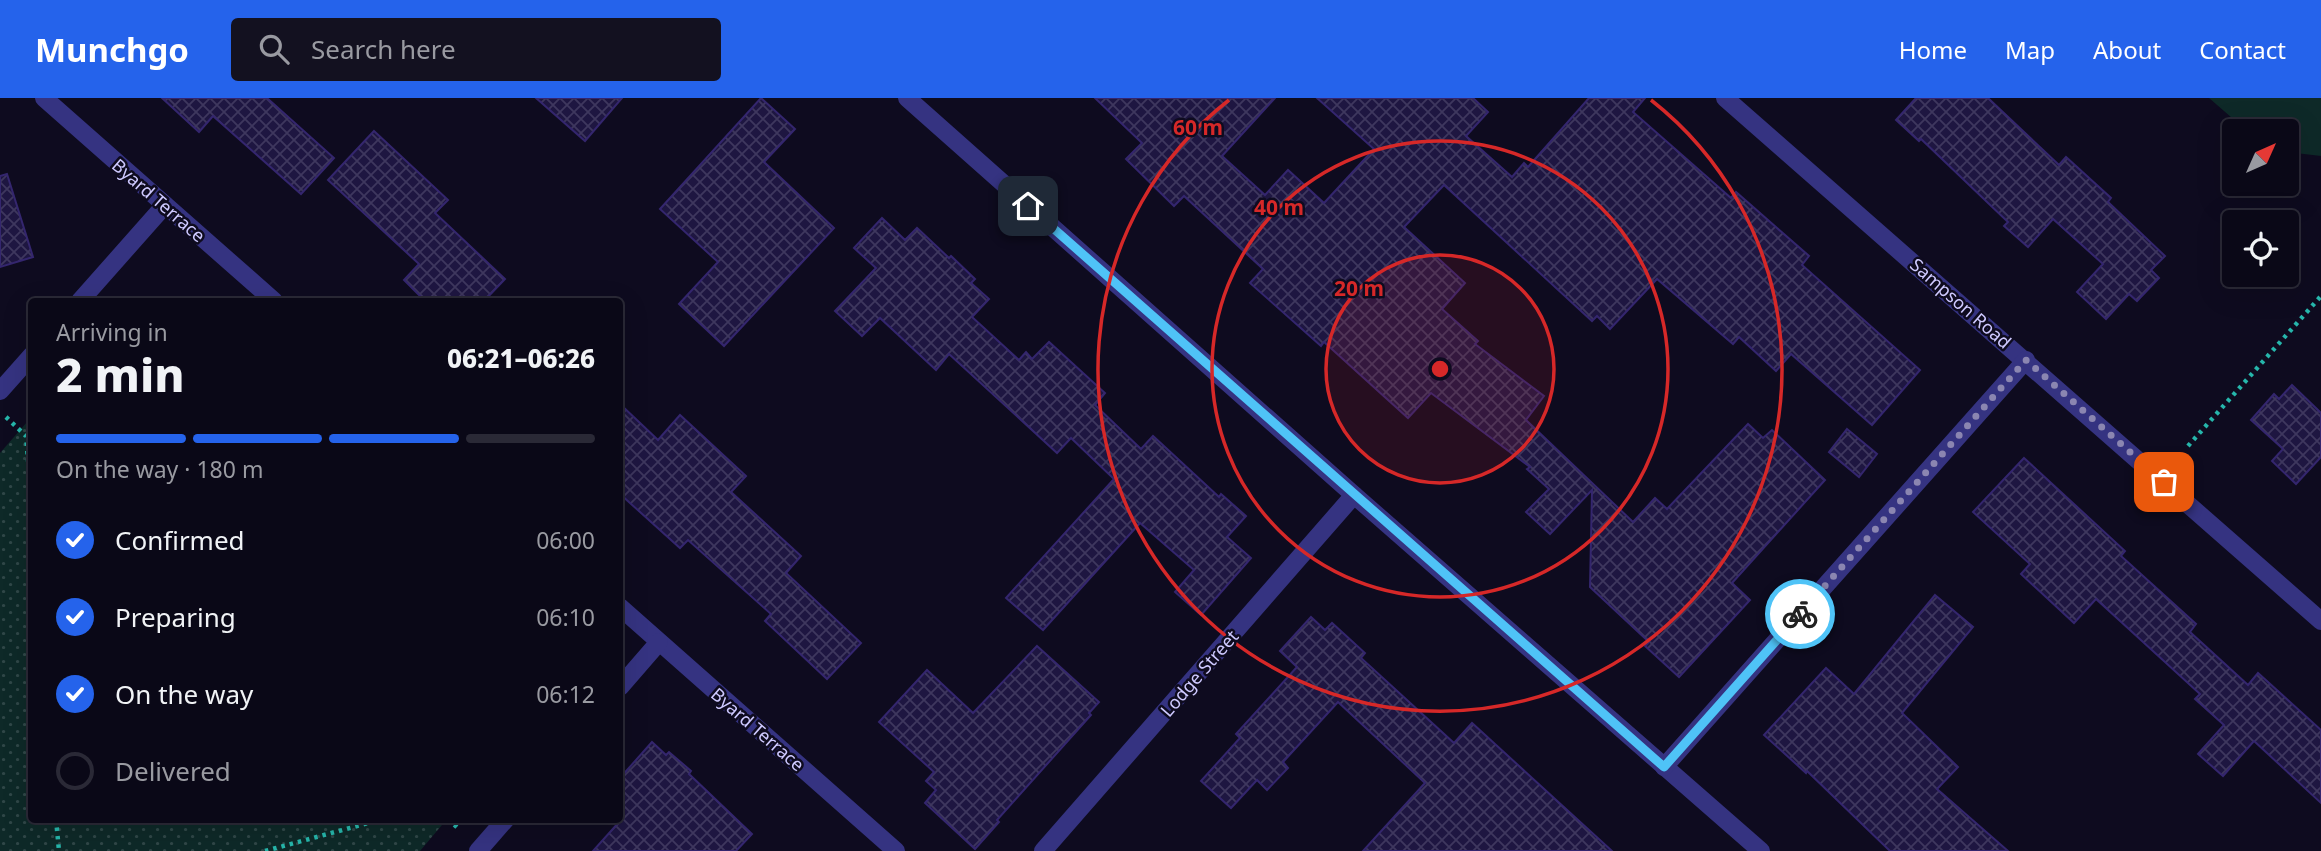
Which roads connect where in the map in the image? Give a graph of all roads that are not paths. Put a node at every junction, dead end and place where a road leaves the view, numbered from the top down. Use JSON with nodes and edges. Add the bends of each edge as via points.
{"nodes":[{"id":1,"x":44,"y":98,"type":"edge"},
{"id":2,"x":907,"y":98,"type":"edge"},
{"id":3,"x":1725,"y":98,"type":"edge"},
{"id":4,"x":165,"y":205,"type":"junction"},
{"id":5,"x":82,"y":298,"type":"edge"},
{"id":6,"x":271,"y":298,"type":"edge"},
{"id":7,"x":28,"y":360,"type":"edge"},
{"id":8,"x":2026,"y":360,"type":"junction"},
{"id":9,"x":0,"y":391,"type":"edge"},
{"id":10,"x":1354,"y":495,"type":"junction"},
{"id":11,"x":623,"y":610,"type":"edge"},
{"id":12,"x":2321,"y":621,"type":"edge"},
{"id":13,"x":659,"y":642,"type":"junction"},
{"id":14,"x":623,"y":684,"type":"edge"},
{"id":15,"x":1664,"y":767,"type":"junction"},
{"id":16,"x":502,"y":823,"type":"edge"},
{"id":17,"x":478,"y":851,"type":"edge"},
{"id":18,"x":896,"y":851,"type":"edge"},
{"id":19,"x":1044,"y":851,"type":"edge"},
{"id":20,"x":1760,"y":851,"type":"edge"}],
"edges":[{"from":1,"to":4,"type":"street","name":"Byard Terrace"},
{"from":2,"to":10,"type":"street"},
{"from":3,"to":8,"type":"street","name":"Sampson Road"},
{"from":4,"to":5,"type":"street"},
{"from":4,"to":6,"type":"street","name":"Byard Terrace"},
{"from":7,"to":9,"type":"street"},
{"from":8,"to":12,"type":"street","name":"Sampson Road"},
{"from":8,"to":15,"type":"street"},
{"from":10,"to":15,"type":"street"},
{"from":10,"to":19,"type":"street","name":"Lodge Street"},
{"from":11,"to":13,"type":"street","name":"Byard Terrace"},
{"from":13,"to":14,"type":"street"},
{"from":13,"to":18,"type":"street","name":"Byard Terrace"},
{"from":15,"to":20,"type":"street"},
{"from":16,"to":17,"type":"street"}]}
